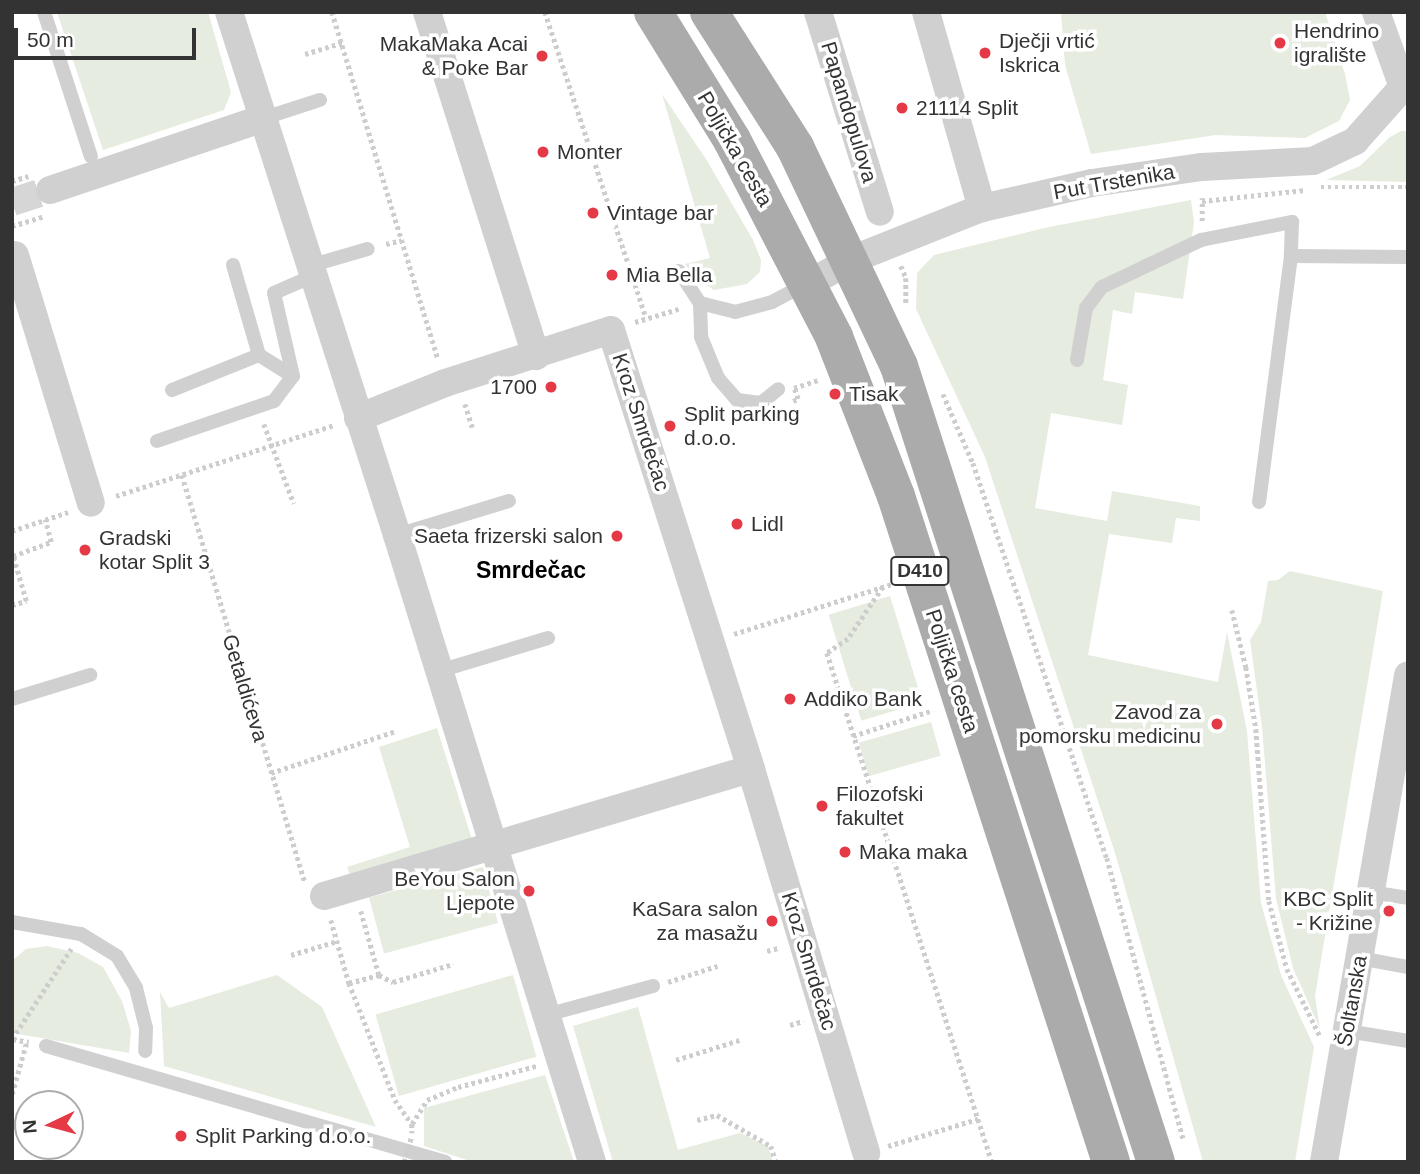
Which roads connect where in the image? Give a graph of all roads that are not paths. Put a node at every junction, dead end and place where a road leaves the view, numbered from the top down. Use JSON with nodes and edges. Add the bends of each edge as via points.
{"nodes":[{"id":1,"x":44,"y":12,"type":"edge"},
{"id":2,"x":229,"y":12,"type":"edge"},
{"id":3,"x":426,"y":12,"type":"edge"},
{"id":4,"x":653,"y":12,"type":"edge"},
{"id":5,"x":709,"y":12,"type":"edge"},
{"id":6,"x":818,"y":12,"type":"edge"},
{"id":7,"x":926,"y":12,"type":"edge"},
{"id":8,"x":1376,"y":12,"type":"edge"},
{"id":9,"x":1405,"y":89,"type":"edge"},
{"id":10,"x":320,"y":100,"type":"dead end"},
{"id":11,"x":261,"y":120,"type":"junction"},
{"id":12,"x":91,"y":157,"type":"dead end"},
{"id":13,"x":50,"y":190,"type":"tunnel mouth"},
{"id":14,"x":982,"y":208,"type":"junction"},
{"id":15,"x":880,"y":212,"type":"dead end"},
{"id":16,"x":368,"y":249,"type":"dead end"},
{"id":17,"x":15,"y":255,"type":"dead end"},
{"id":18,"x":1291,"y":256,"type":"junction"},
{"id":19,"x":1408,"y":257,"type":"edge"},
{"id":20,"x":851,"y":260,"type":"junction"},
{"id":21,"x":233,"y":265,"type":"dead end"},
{"id":22,"x":311,"y":271,"type":"junction"},
{"id":23,"x":679,"y":271,"type":"dead end"},
{"id":24,"x":808,"y":284,"type":"junction"},
{"id":25,"x":700,"y":303,"type":"junction"},
{"id":26,"x":259,"y":355,"type":"junction"},
{"id":27,"x":536,"y":356,"type":"junction"},
{"id":28,"x":1077,"y":360,"type":"dead end"},
{"id":29,"x":293,"y":376,"type":"junction"},
{"id":30,"x":778,"y":389,"type":"dead end"},
{"id":31,"x":172,"y":390,"type":"dead end"},
{"id":32,"x":358,"y":418,"type":"junction"},
{"id":33,"x":157,"y":440,"type":"dead end"},
{"id":34,"x":509,"y":501,"type":"dead end"},
{"id":35,"x":1259,"y":502,"type":"dead end"},
{"id":36,"x":91,"y":503,"type":"road end"},
{"id":37,"x":397,"y":535,"type":"junction"},
{"id":38,"x":548,"y":638,"type":"dead end"},
{"id":39,"x":439,"y":671,"type":"junction"},
{"id":40,"x":1408,"y":674,"type":"edge"},
{"id":41,"x":90,"y":676,"type":"dead end"},
{"id":42,"x":12,"y":698,"type":"edge"},
{"id":43,"x":751,"y":769,"type":"junction"},
{"id":44,"x":494,"y":847,"type":"junction"},
{"id":45,"x":315,"y":892,"type":"road end"},
{"id":46,"x":1370,"y":892,"type":"junction"},
{"id":47,"x":1408,"y":898,"type":"edge"},
{"id":48,"x":12,"y":922,"type":"edge"},
{"id":49,"x":1359,"y":958,"type":"junction"},
{"id":50,"x":1408,"y":967,"type":"edge"},
{"id":51,"x":653,"y":986,"type":"road end"},
{"id":52,"x":546,"y":1015,"type":"junction"},
{"id":53,"x":1346,"y":1031,"type":"junction"},
{"id":54,"x":1408,"y":1041,"type":"edge"},
{"id":55,"x":46,"y":1046,"type":"dead end"},
{"id":56,"x":145,"y":1051,"type":"dead end"},
{"id":57,"x":866,"y":1153,"type":"road end"},
{"id":58,"x":1171,"y":1155,"type":"edge"},
{"id":59,"x":446,"y":1162,"type":"edge"},
{"id":60,"x":592,"y":1162,"type":"edge"},
{"id":61,"x":1111,"y":1162,"type":"edge"},
{"id":62,"x":1324,"y":1162,"type":"edge"}],
"edges":[{"from":1,"to":12,"type":"lane"},
{"from":2,"to":11,"type":"street"},
{"from":3,"to":27,"type":"street"},
{"from":4,"to":24,"type":"main road","name":"Poljička cesta","number":"D410","via":[[732,140]]},
{"from":5,"to":20,"type":"main road","name":"Poljička cesta","number":"D410","via":[[795,147]]},
{"from":6,"to":15,"type":"street","name":"Papandopulova"},
{"from":7,"to":14,"type":"street"},
{"from":8,"to":9,"type":"street"},
{"from":9,"to":14,"type":"street","name":"Put Trstenika","via":[[1355,141],[1312,161],[1202,167],[1091,183]]},
{"from":10,"to":11,"type":"lane"},
{"from":11,"to":13,"type":"street"},
{"from":11,"to":22,"type":"street"},
{"from":14,"to":20,"type":"street","name":"Put Trstenika"},
{"from":16,"to":22,"type":"lane"},
{"from":17,"to":36,"type":"street"},
{"from":18,"to":19,"type":"lane"},
{"from":18,"to":28,"type":"lane","via":[[1292,222],[1201,240],[1102,287],[1086,308]]},
{"from":18,"to":35,"type":"lane"},
{"from":20,"to":24,"type":"street","name":"Put Trstenika"},
{"from":20,"to":58,"type":"main road","name":"Poljička cesta","number":"D410","via":[[899,366]]},
{"from":21,"to":26,"type":"lane"},
{"from":22,"to":29,"type":"lane","via":[[274,293]]},
{"from":22,"to":32,"type":"street"},
{"from":23,"to":25,"type":"lane"},
{"from":24,"to":25,"type":"lane","via":[[772,302],[734,312]]},
{"from":24,"to":61,"type":"main road","name":"Poljička cesta","number":"D410","via":[[834,337],[896,496]]},
{"from":25,"to":30,"type":"lane","via":[[701,337],[718,378],[737,400],[761,403]]},
{"from":26,"to":29,"type":"lane"},
{"from":26,"to":31,"type":"lane"},
{"from":27,"to":32,"type":"street","name":"Kroz Smrdečac","via":[[445,383]]},
{"from":27,"to":43,"type":"street","name":"Kroz Smrdečac","via":[[611,330]]},
{"from":29,"to":33,"type":"lane","via":[[274,401]]},
{"from":32,"to":37,"type":"street"},
{"from":34,"to":37,"type":"lane"},
{"from":37,"to":39,"type":"street"},
{"from":38,"to":39,"type":"lane"},
{"from":39,"to":44,"type":"street"},
{"from":40,"to":46,"type":"street","name":"Šoltanska"},
{"from":41,"to":42,"type":"lane"},
{"from":43,"to":44,"type":"street"},
{"from":43,"to":57,"type":"street","name":"Kroz Smrdečac"},
{"from":44,"to":45,"type":"street","via":[[355,887]]},
{"from":44,"to":52,"type":"street"},
{"from":46,"to":47,"type":"lane"},
{"from":46,"to":49,"type":"street","name":"Šoltanska"},
{"from":48,"to":56,"type":"lane","via":[[81,934],[117,956],[136,988],[146,1028]]},
{"from":49,"to":50,"type":"lane"},
{"from":49,"to":53,"type":"street","name":"Šoltanska"},
{"from":51,"to":52,"type":"lane"},
{"from":52,"to":60,"type":"street"},
{"from":53,"to":54,"type":"lane"},
{"from":53,"to":62,"type":"street","name":"Šoltanska"},
{"from":55,"to":59,"type":"lane"}]}
